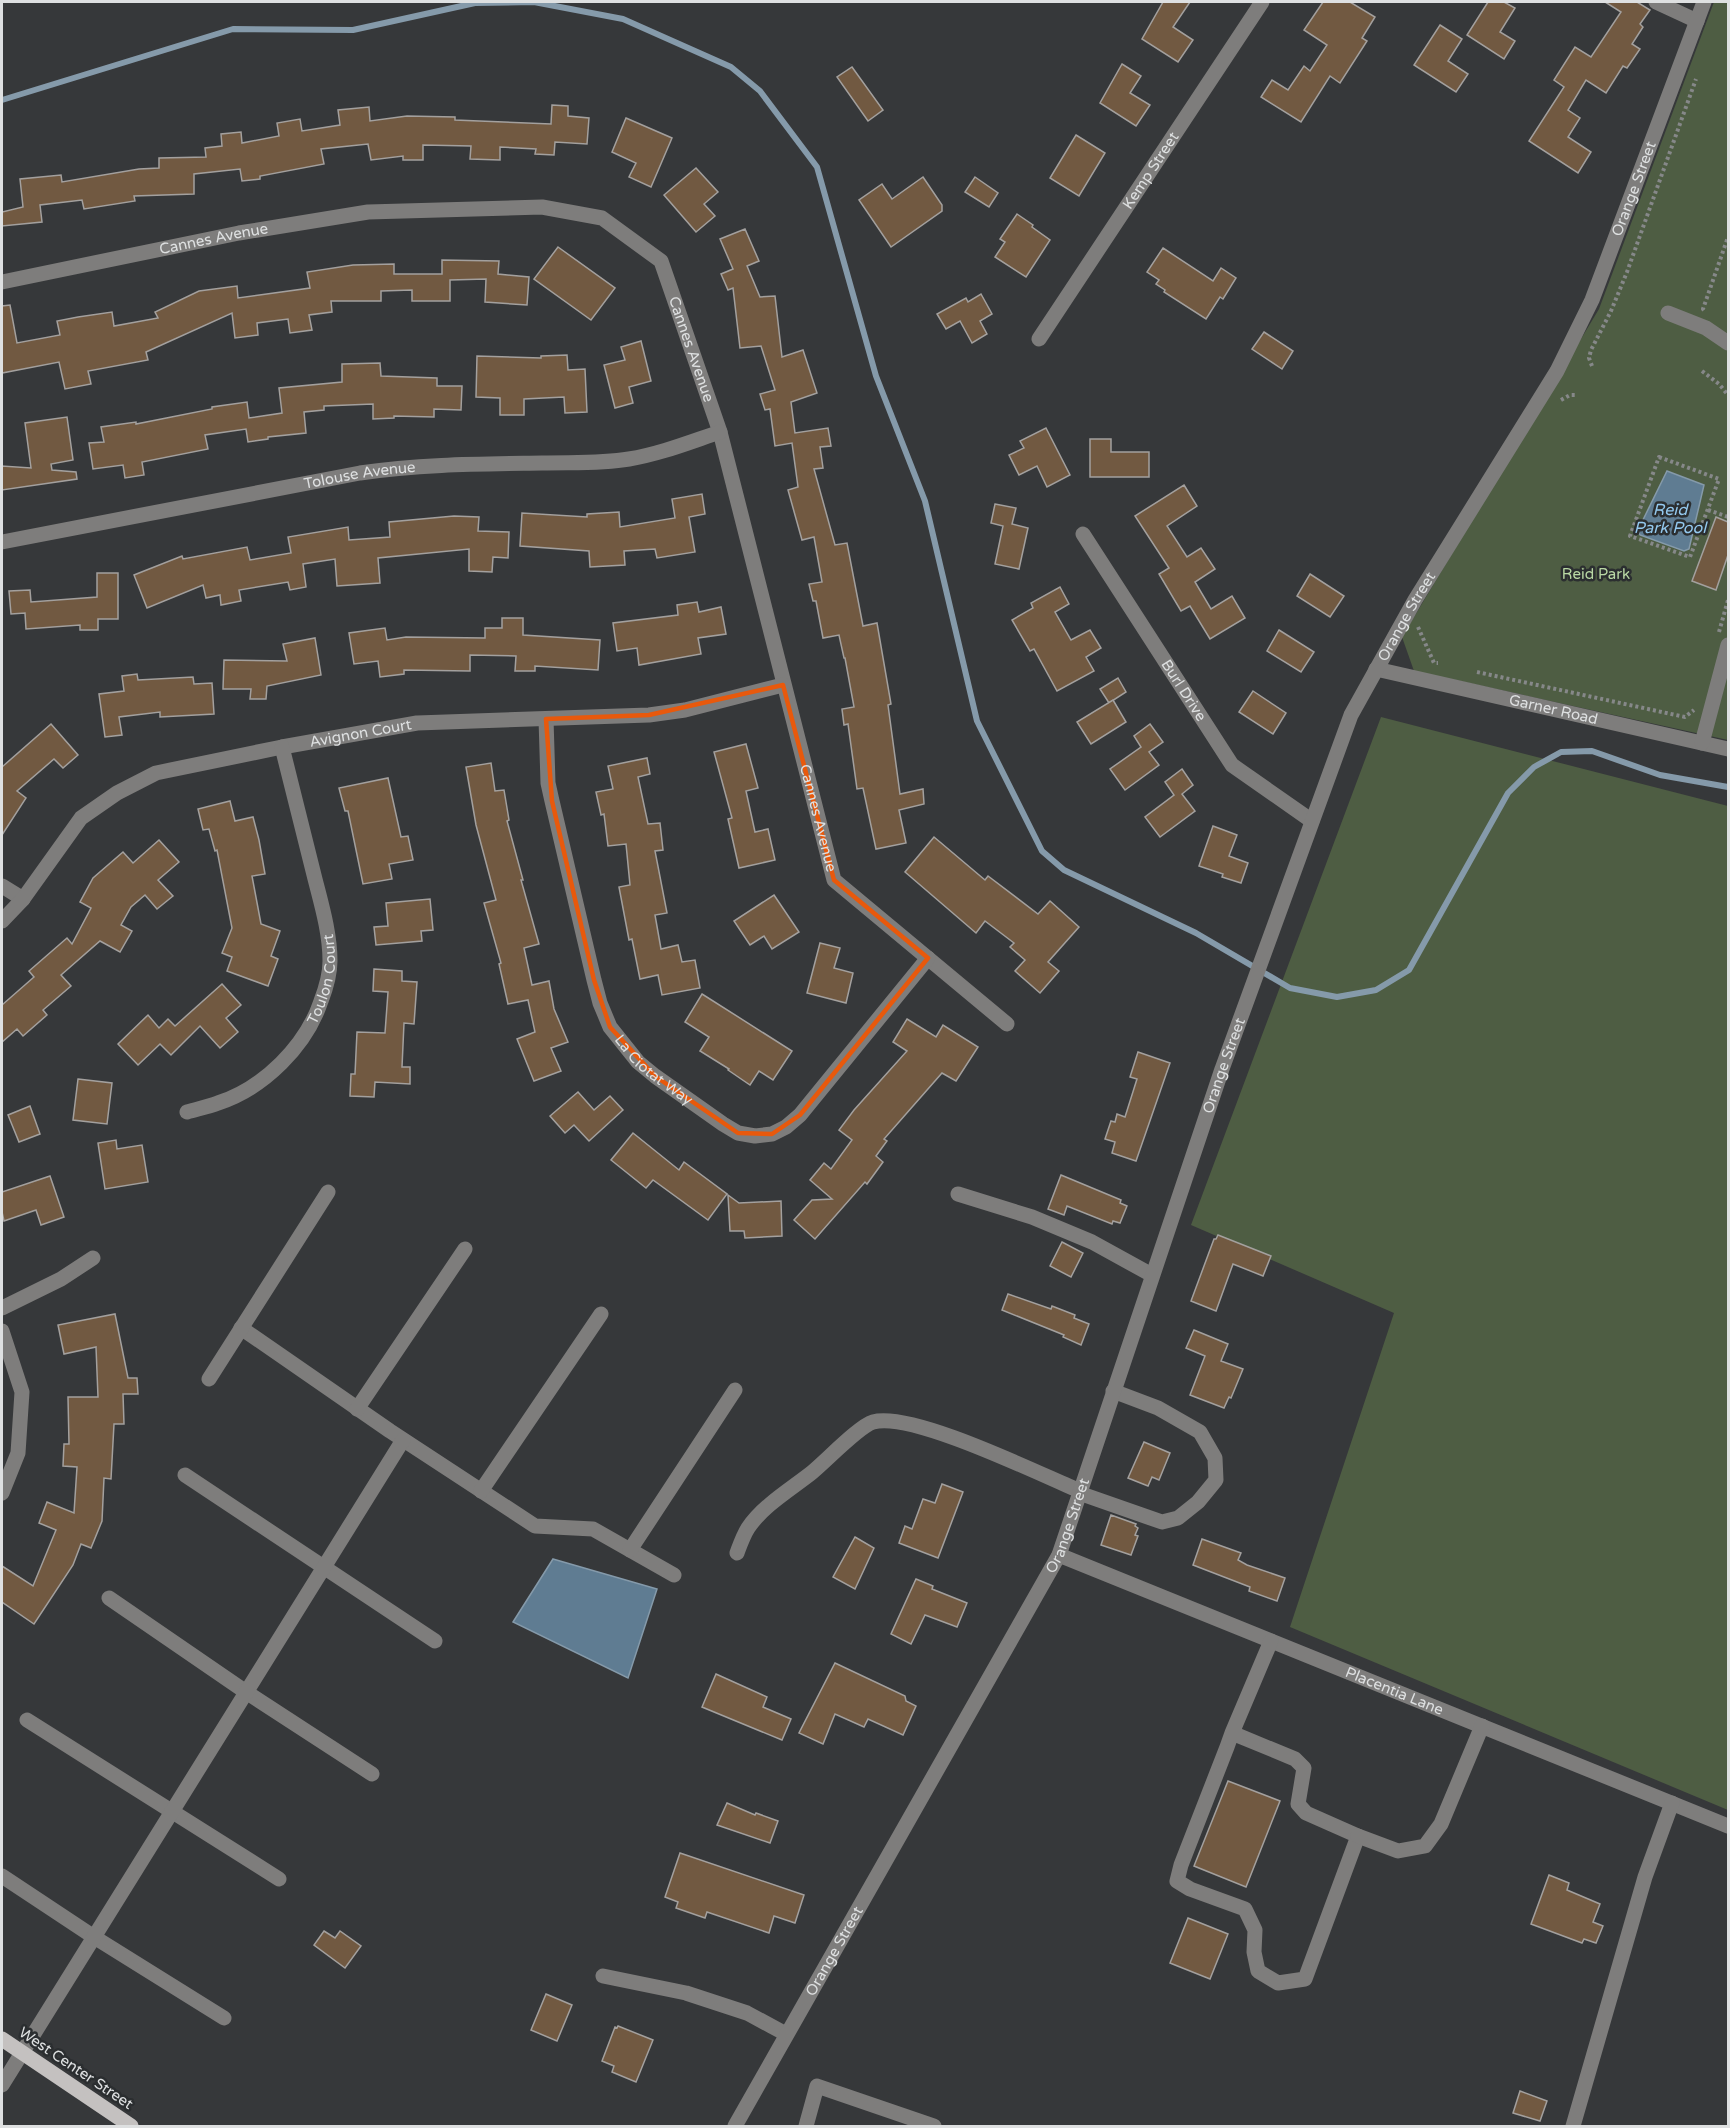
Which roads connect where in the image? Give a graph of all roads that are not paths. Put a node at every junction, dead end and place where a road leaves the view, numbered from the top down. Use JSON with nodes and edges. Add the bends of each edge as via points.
{"nodes":[{"id":1,"x":1262,"y":2,"type":"edge"},
{"id":2,"x":1656,"y":2,"type":"edge"},
{"id":3,"x":1704,"y":2,"type":"edge"},
{"id":4,"x":1697,"y":21,"type":"junction"},
{"id":5,"x":2,"y":282,"type":"edge"},
{"id":6,"x":1668,"y":313,"type":"dead end"},
{"id":7,"x":1039,"y":339,"type":"dead end"},
{"id":8,"x":1728,"y":343,"type":"edge"},
{"id":9,"x":720,"y":432,"type":"junction"},
{"id":10,"x":1083,"y":534,"type":"dead end"},
{"id":11,"x":2,"y":542,"type":"edge"},
{"id":12,"x":1728,"y":645,"type":"edge"},
{"id":13,"x":1376,"y":669,"type":"junction"},
{"id":14,"x":783,"y":685,"type":"junction"},
{"id":15,"x":546,"y":719,"type":"junction"},
{"id":16,"x":1702,"y":743,"type":"junction"},
{"id":17,"x":282,"y":747,"type":"junction"},
{"id":18,"x":1728,"y":749,"type":"edge"},
{"id":19,"x":1312,"y":821,"type":"junction"},
{"id":20,"x":2,"y":886,"type":"edge"},
{"id":21,"x":23,"y":900,"type":"junction"},
{"id":22,"x":2,"y":921,"type":"edge"},
{"id":23,"x":928,"y":958,"type":"junction"},
{"id":24,"x":1007,"y":1024,"type":"dead end"},
{"id":25,"x":187,"y":1112,"type":"dead end"},
{"id":26,"x":328,"y":1192,"type":"dead end"},
{"id":27,"x":958,"y":1194,"type":"dead end"},
{"id":28,"x":465,"y":1249,"type":"dead end"},
{"id":29,"x":93,"y":1258,"type":"dead end"},
{"id":30,"x":1152,"y":1275,"type":"junction"},
{"id":31,"x":2,"y":1308,"type":"edge"},
{"id":32,"x":601,"y":1314,"type":"dead end"},
{"id":33,"x":241,"y":1328,"type":"junction"},
{"id":34,"x":2,"y":1331,"type":"edge"},
{"id":35,"x":209,"y":1379,"type":"dead end"},
{"id":36,"x":735,"y":1390,"type":"dead end"},
{"id":37,"x":1113,"y":1390,"type":"junction"},
{"id":38,"x":357,"y":1409,"type":"junction"},
{"id":39,"x":403,"y":1440,"type":"junction"},
{"id":40,"x":185,"y":1475,"type":"dead end"},
{"id":41,"x":481,"y":1491,"type":"junction"},
{"id":42,"x":1079,"y":1492,"type":"junction"},
{"id":43,"x":2,"y":1493,"type":"edge"},
{"id":44,"x":630,"y":1550,"type":"junction"},
{"id":45,"x":737,"y":1554,"type":"dead end"},
{"id":46,"x":1059,"y":1555,"type":"junction"},
{"id":47,"x":323,"y":1568,"type":"junction"},
{"id":48,"x":674,"y":1575,"type":"dead end"},
{"id":49,"x":109,"y":1598,"type":"dead end"},
{"id":50,"x":435,"y":1641,"type":"dead end"},
{"id":51,"x":1271,"y":1641,"type":"junction"},
{"id":52,"x":246,"y":1692,"type":"junction"},
{"id":53,"x":27,"y":1720,"type":"dead end"},
{"id":54,"x":1482,"y":1726,"type":"junction"},
{"id":55,"x":1232,"y":1733,"type":"junction"},
{"id":56,"x":372,"y":1774,"type":"dead end"},
{"id":57,"x":1672,"y":1803,"type":"junction"},
{"id":58,"x":172,"y":1812,"type":"junction"},
{"id":59,"x":1728,"y":1826,"type":"edge"},
{"id":60,"x":1358,"y":1836,"type":"junction"},
{"id":61,"x":2,"y":1876,"type":"edge"},
{"id":62,"x":279,"y":1879,"type":"dead end"},
{"id":63,"x":94,"y":1937,"type":"junction"},
{"id":64,"x":603,"y":1976,"type":"dead end"},
{"id":65,"x":224,"y":2018,"type":"dead end"},
{"id":66,"x":786,"y":2034,"type":"junction"},
{"id":67,"x":2,"y":2039,"type":"edge"},
{"id":68,"x":21,"y":2053,"type":"junction"},
{"id":69,"x":2,"y":2085,"type":"edge"},
{"id":70,"x":131,"y":2127,"type":"edge"},
{"id":71,"x":735,"y":2127,"type":"edge"},
{"id":72,"x":806,"y":2127,"type":"edge"},
{"id":73,"x":934,"y":2127,"type":"edge"},
{"id":74,"x":1573,"y":2127,"type":"edge"}],
"edges":[{"from":1,"to":7,"type":"street","name":"Kemp Street"},
{"from":2,"to":4,"type":"street"},
{"from":3,"to":4,"type":"street","name":"Orange Street"},
{"from":4,"to":13,"type":"street","name":"Orange Street","via":[[1587,310],[1557,370]]},
{"from":5,"to":9,"type":"street","name":"Cannes Avenue","via":[[239,233],[368,212],[542,207],[602,218],[661,261]]},
{"from":6,"to":8,"type":"street","via":[[1706,328]]},
{"from":9,"to":11,"type":"street","name":"Tolouse Avenue","via":[[620,460],[419,466],[360,473]]},
{"from":9,"to":14,"type":"street","name":"Cannes Avenue"},
{"from":10,"to":19,"type":"street","name":"Burl Drive","via":[[1232,765]]},
{"from":12,"to":16,"type":"street"},
{"from":13,"to":16,"type":"street","name":"Garner Road"},
{"from":13,"to":19,"type":"street","name":"Orange Street","via":[[1351,715]]},
{"from":14,"to":15,"type":"street","name":"Avignon Court","via":[[649,716]]},
{"from":14,"to":23,"type":"street","name":"Cannes Avenue","via":[[834,880]]},
{"from":15,"to":17,"type":"street","name":"Avignon Court","via":[[417,723]]},
{"from":15,"to":23,"type":"street","name":"La Ciotat Way","via":[[548,783],[594,980],[610,1027],[655,1077],[723,1124],[738,1133],[755,1136],[786,1127]]},
{"from":16,"to":18,"type":"street","name":"Garner Road"},
{"from":17,"to":21,"type":"street","name":"Avignon Court","via":[[156,773],[117,793],[81,818]]},
{"from":17,"to":25,"type":"street","name":"Toulon Court","via":[[324,918],[330,962],[326,987],[306,1036],[265,1077],[219,1103]]},
{"from":19,"to":30,"type":"street","name":"Orange Street"},
{"from":20,"to":21,"type":"street"},
{"from":21,"to":22,"type":"street","name":"Avignon Court"},
{"from":23,"to":24,"type":"street","name":"Cannes Avenue"},
{"from":26,"to":33,"type":"street"},
{"from":27,"to":30,"type":"street","via":[[1032,1217],[1092,1242]]},
{"from":28,"to":38,"type":"street"},
{"from":29,"to":31,"type":"street"},
{"from":30,"to":37,"type":"street","name":"Orange Street"},
{"from":32,"to":41,"type":"street"},
{"from":33,"to":35,"type":"street"},
{"from":33,"to":38,"type":"street"},
{"from":34,"to":43,"type":"street","via":[[22,1392],[18,1453]]},
{"from":36,"to":44,"type":"street"},
{"from":37,"to":42,"type":"street","name":"Orange Street"},
{"from":37,"to":42,"type":"street","via":[[1158,1408],[1200,1432],[1215,1458],[1216,1480],[1198,1503],[1178,1518],[1162,1522]]},
{"from":38,"to":39,"type":"street"},
{"from":39,"to":41,"type":"street"},
{"from":39,"to":47,"type":"street"},
{"from":40,"to":47,"type":"street"},
{"from":41,"to":44,"type":"street","via":[[535,1526],[593,1529]]},
{"from":42,"to":45,"type":"street","via":[[938,1431],[900,1422],[873,1422],[760,1513],[746,1530]]},
{"from":42,"to":46,"type":"street","name":"Orange Street"},
{"from":44,"to":48,"type":"street"},
{"from":46,"to":51,"type":"street","name":"Placentia Lane"},
{"from":46,"to":66,"type":"street","name":"Orange Street"},
{"from":47,"to":50,"type":"street"},
{"from":47,"to":52,"type":"street"},
{"from":49,"to":52,"type":"street"},
{"from":51,"to":54,"type":"street","name":"Placentia Lane"},
{"from":51,"to":55,"type":"street"},
{"from":52,"to":56,"type":"street"},
{"from":52,"to":58,"type":"street"},
{"from":53,"to":58,"type":"street"},
{"from":54,"to":57,"type":"street","name":"Placentia Lane"},
{"from":54,"to":60,"type":"street","via":[[1441,1824],[1425,1846],[1398,1851]]},
{"from":55,"to":60,"type":"street","via":[[1295,1759],[1304,1768],[1298,1804],[1306,1813]]},
{"from":55,"to":60,"type":"street","via":[[1177,1881],[1245,1909],[1255,1930],[1258,1971],[1278,1983],[1305,1979]]},
{"from":57,"to":59,"type":"street","name":"Placentia Lane"},
{"from":57,"to":74,"type":"street","via":[[1646,1877]]},
{"from":58,"to":62,"type":"street"},
{"from":58,"to":63,"type":"street"},
{"from":61,"to":63,"type":"street"},
{"from":63,"to":65,"type":"street"},
{"from":63,"to":68,"type":"street"},
{"from":64,"to":66,"type":"street","via":[[686,1994],[747,2013]]},
{"from":66,"to":71,"type":"street","name":"Orange Street"},
{"from":67,"to":68,"type":"main road","name":"West Center Street"},
{"from":68,"to":69,"type":"street"},
{"from":68,"to":70,"type":"main road","name":"West Center Street"},
{"from":72,"to":73,"type":"street","via":[[817,2086]]}]}
